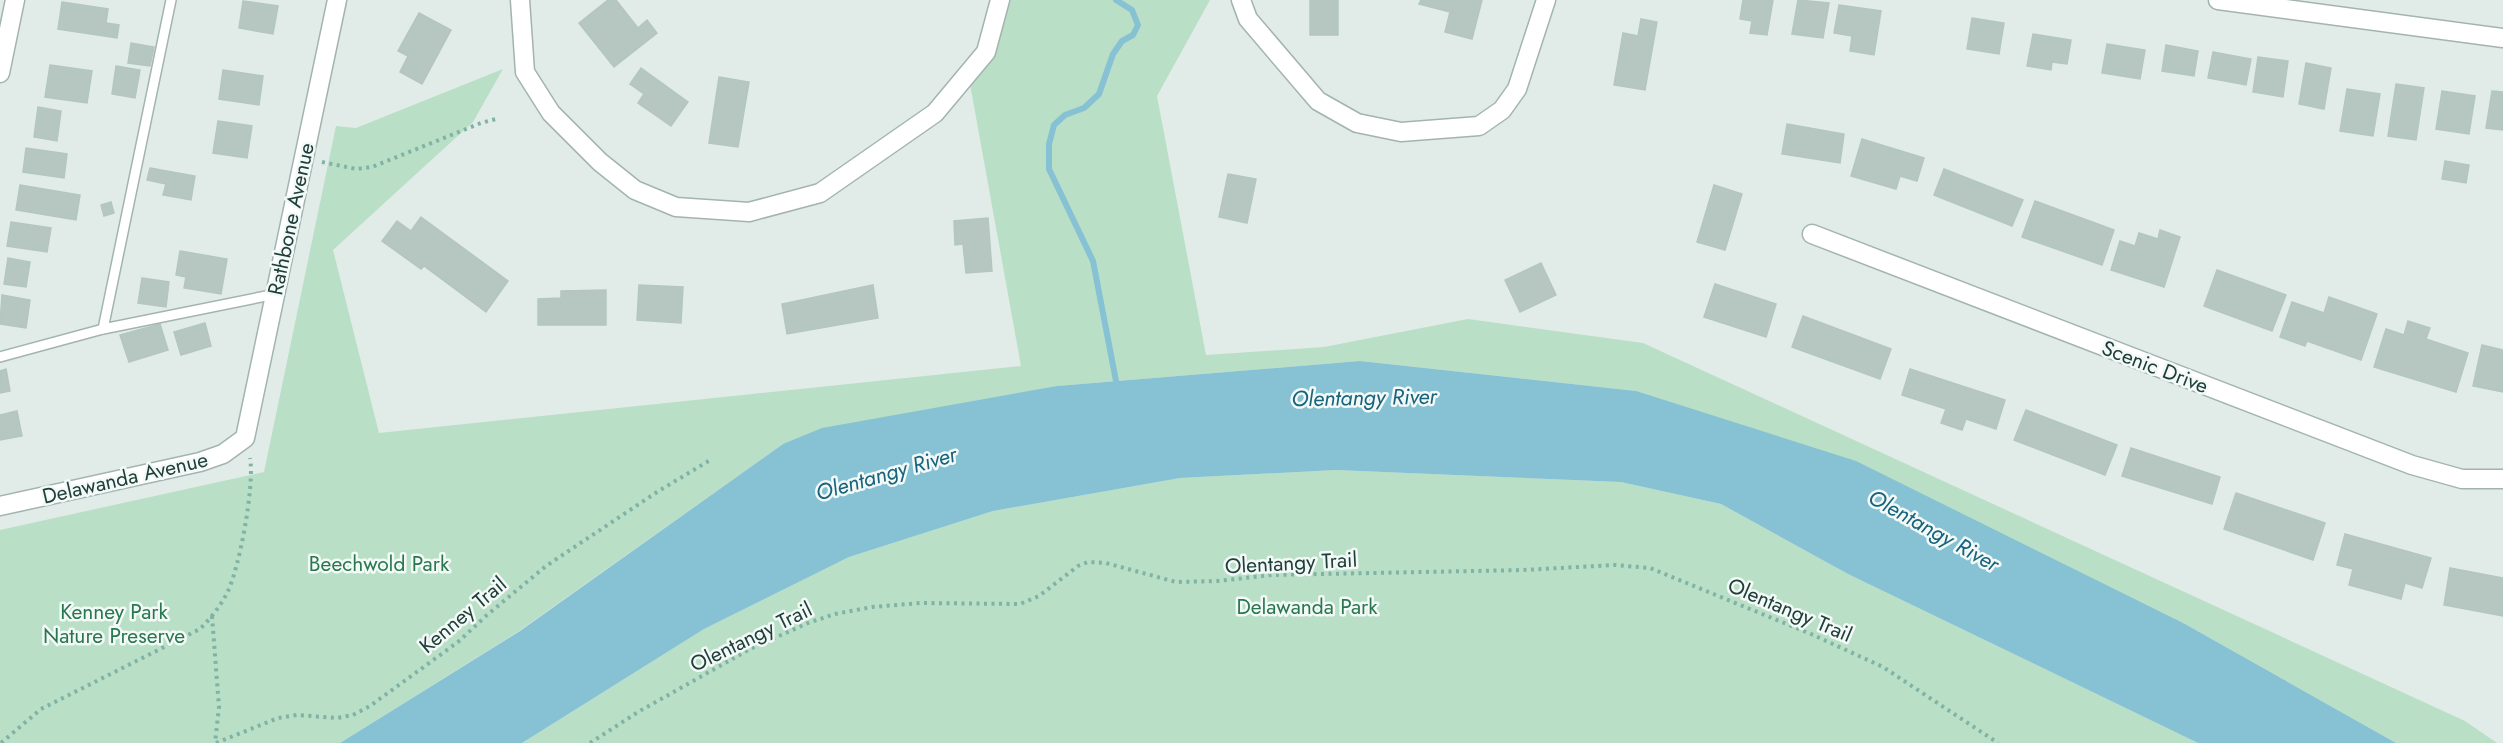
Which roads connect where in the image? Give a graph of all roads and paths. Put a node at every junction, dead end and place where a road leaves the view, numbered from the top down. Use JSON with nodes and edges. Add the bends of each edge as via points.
{"nodes":[{"id":1,"x":15,"y":0,"type":"edge"},
{"id":2,"x":171,"y":0,"type":"edge"},
{"id":3,"x":337,"y":0,"type":"edge"},
{"id":4,"x":520,"y":0,"type":"edge"},
{"id":5,"x":1000,"y":0,"type":"edge"},
{"id":6,"x":1242,"y":0,"type":"edge"},
{"id":7,"x":1546,"y":0,"type":"edge"},
{"id":8,"x":2218,"y":0,"type":"edge"},
{"id":9,"x":2269,"y":4,"type":"edge"},
{"id":10,"x":2503,"y":38,"type":"edge"},
{"id":11,"x":0,"y":73,"type":"edge"},
{"id":12,"x":496,"y":119,"type":"dead end"},
{"id":13,"x":304,"y":157,"type":"junction"},
{"id":14,"x":1812,"y":234,"type":"dead end"},
{"id":15,"x":276,"y":294,"type":"junction"},
{"id":16,"x":103,"y":329,"type":"junction"},
{"id":17,"x":0,"y":357,"type":"edge"},
{"id":18,"x":245,"y":438,"type":"junction"},
{"id":19,"x":712,"y":459,"type":"dead end"},
{"id":20,"x":2503,"y":479,"type":"edge"},
{"id":21,"x":0,"y":506,"type":"edge"},
{"id":22,"x":212,"y":616,"type":"junction"},
{"id":23,"x":2,"y":743,"type":"edge"},
{"id":24,"x":216,"y":743,"type":"edge"},
{"id":25,"x":590,"y":743,"type":"edge"},
{"id":26,"x":1998,"y":743,"type":"edge"}],
"edges":[{"from":1,"to":11,"type":"street"},
{"from":2,"to":16,"type":"lane"},
{"from":3,"to":13,"type":"street","name":"Rathbone Avenue"},
{"from":4,"to":5,"type":"street","via":[[525,72],[551,113],[600,162],[635,190],[676,207],[749,212],[820,193],[935,113],[986,52]]},
{"from":6,"to":7,"type":"street","via":[[1248,19],[1318,101],[1357,123],[1401,132],[1479,126],[1502,110],[1517,89]]},
{"from":8,"to":9,"type":"street"},
{"from":9,"to":10,"type":"street"},
{"from":12,"to":13,"type":"path","via":[[372,167],[356,169]]},
{"from":13,"to":15,"type":"street","name":"Rathbone Avenue"},
{"from":14,"to":20,"type":"street","name":"Scenic Drive","via":[[2412,465],[2462,479]]},
{"from":15,"to":16,"type":"lane"},
{"from":15,"to":18,"type":"street","name":"Rathbone Avenue"},
{"from":16,"to":17,"type":"lane"},
{"from":18,"to":21,"type":"street","name":"Delawanda Avenue","via":[[223,454],[200,462]]},
{"from":18,"to":22,"type":"path","via":[[251,462],[249,497],[238,557],[227,594]]},
{"from":19,"to":24,"type":"path","name":"Kenney Trail","via":[[546,566],[458,642],[370,706],[337,718],[278,718]]},
{"from":22,"to":23,"type":"path","via":[[200,629],[41,709]]},
{"from":22,"to":24,"type":"path","via":[[219,707]]},
{"from":25,"to":26,"type":"path","name":"Olentangy Trail","via":[[750,649],[808,623],[872,607],[920,603],[1020,604],[1039,596],[1078,566],[1106,562],[1176,582],[1272,575],[1615,565],[1650,568],[1883,667]]}]}
